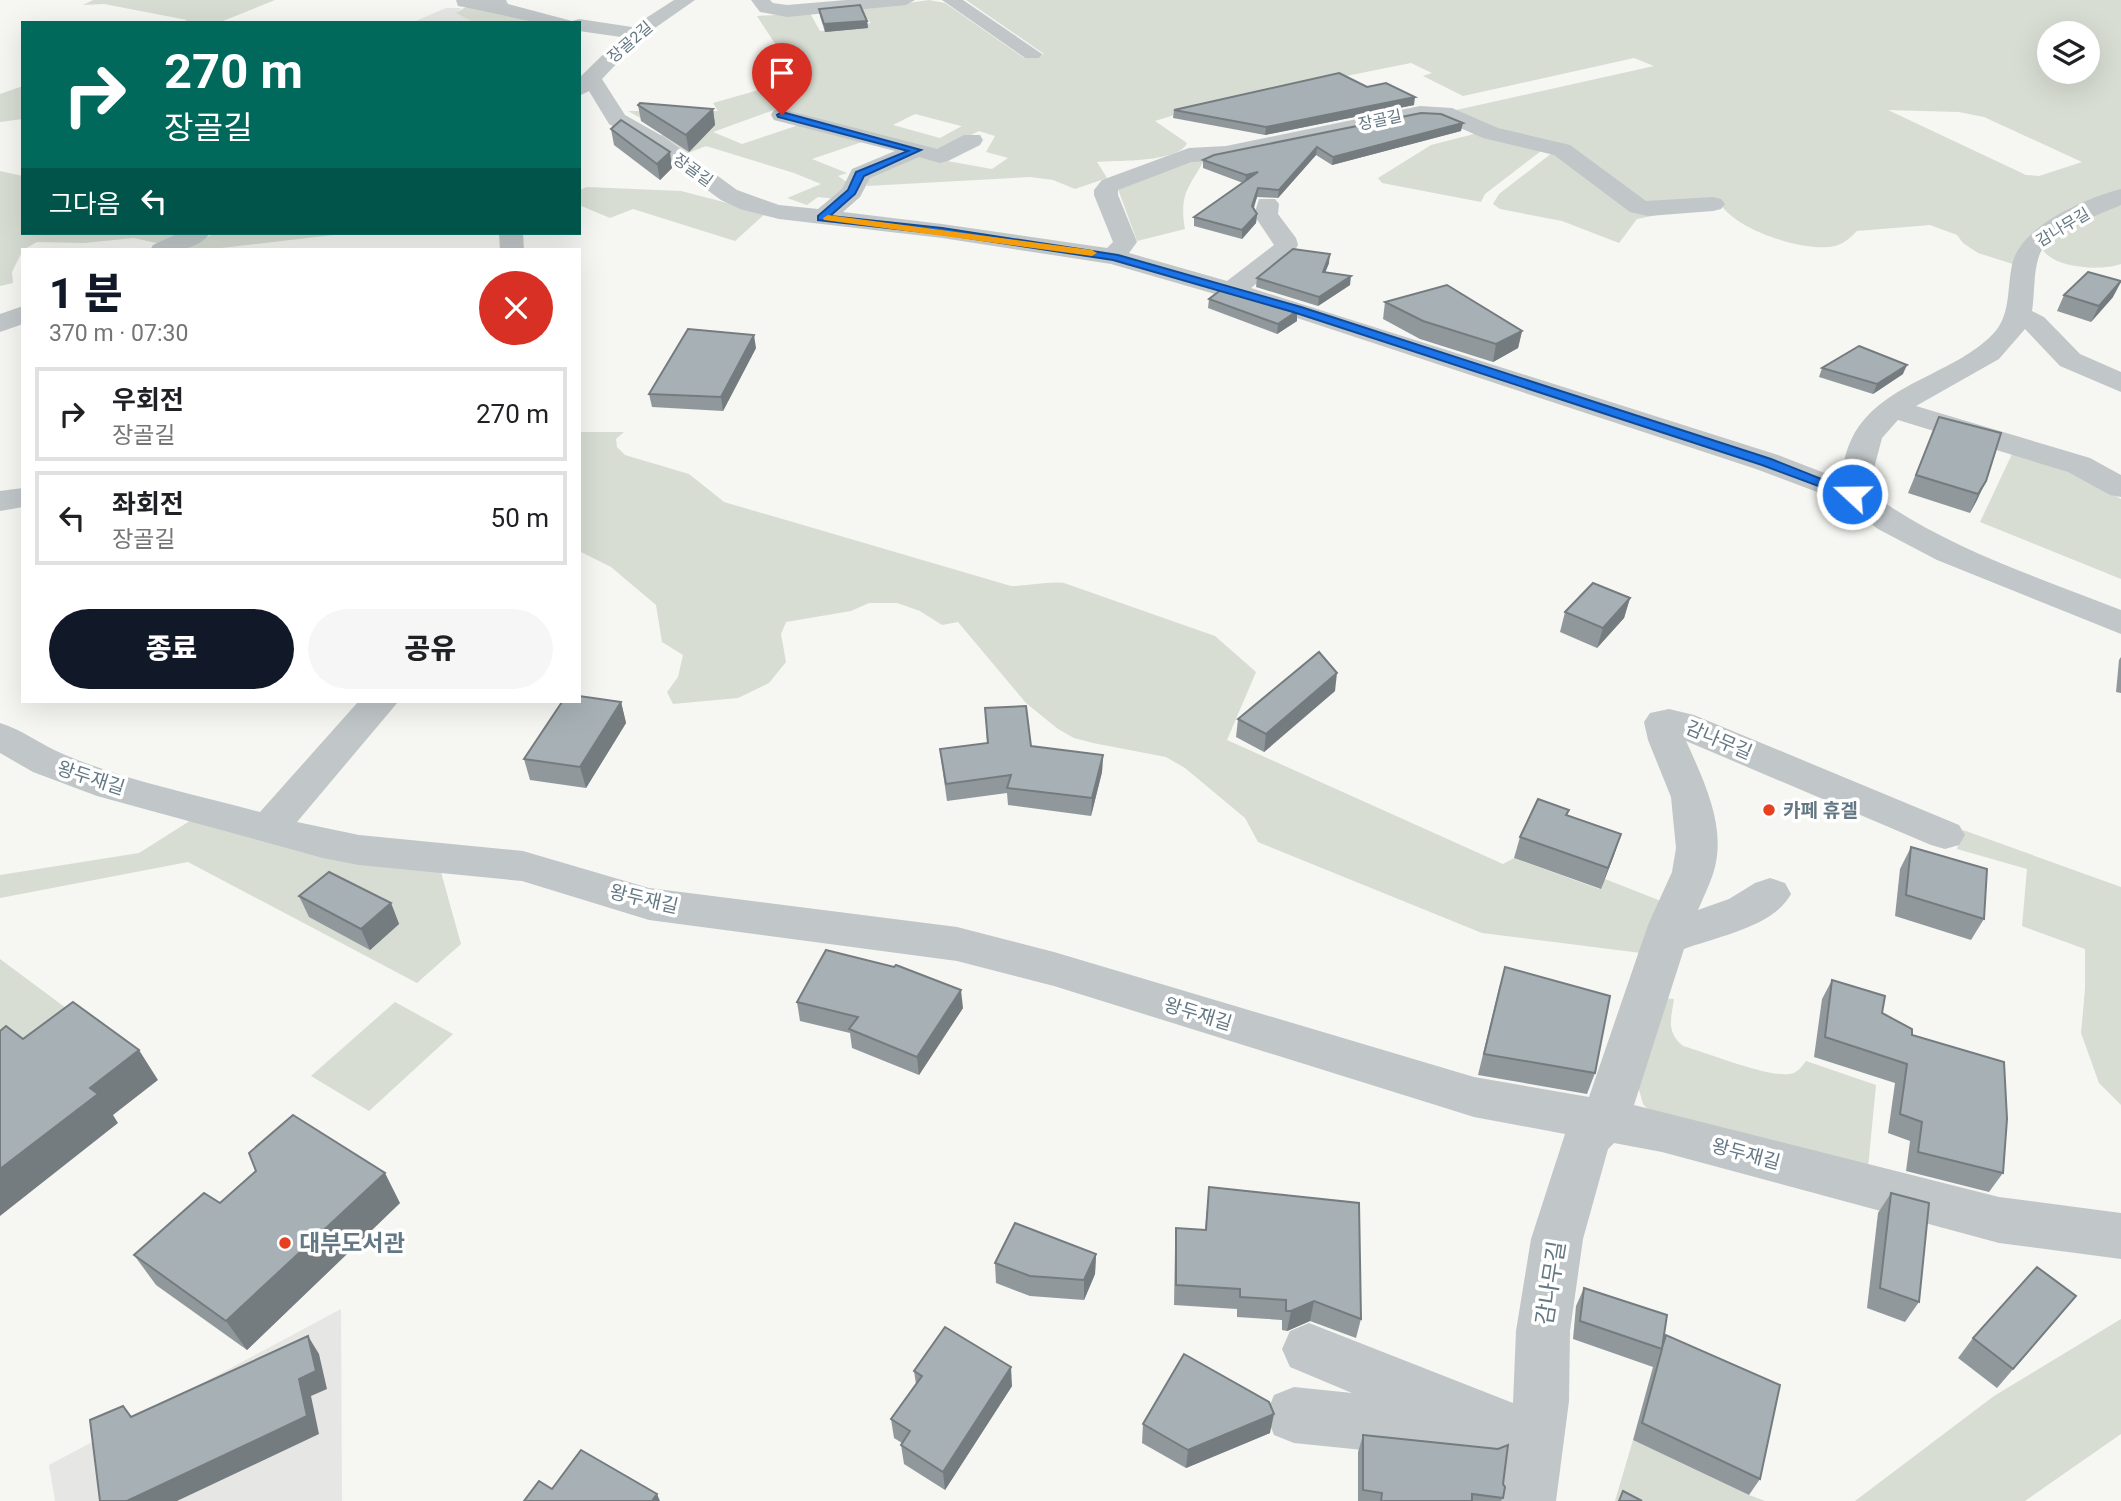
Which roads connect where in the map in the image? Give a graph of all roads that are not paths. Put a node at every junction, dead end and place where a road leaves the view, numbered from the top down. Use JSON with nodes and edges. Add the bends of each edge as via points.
{"nodes":[{"id":1,"x":686,"y":0,"type":"edge"},
{"id":2,"x":760,"y":0,"type":"edge"},
{"id":3,"x":905,"y":0,"type":"edge"},
{"id":4,"x":951,"y":0,"type":"edge"},
{"id":5,"x":464,"y":2,"type":"dead end"},
{"id":6,"x":498,"y":4,"type":"edge"},
{"id":7,"x":560,"y":18,"type":"edge"},
{"id":8,"x":581,"y":25,"type":"edge"},
{"id":9,"x":635,"y":33,"type":"junction"},
{"id":10,"x":1031,"y":54,"type":"dead end"},
{"id":11,"x":585,"y":84,"type":"edge"},
{"id":12,"x":782,"y":115,"type":"dead end"},
{"id":13,"x":972,"y":140,"type":"dead end"},
{"id":14,"x":917,"y":150,"type":"junction"},
{"id":15,"x":2121,"y":195,"type":"edge"},
{"id":16,"x":1267,"y":204,"type":"dead end"},
{"id":17,"x":1713,"y":204,"type":"dead end"},
{"id":18,"x":822,"y":218,"type":"junction"},
{"id":19,"x":194,"y":235,"type":"edge"},
{"id":20,"x":166,"y":248,"type":"edge"},
{"id":21,"x":1114,"y":257,"type":"junction"},
{"id":22,"x":1233,"y":290,"type":"junction"},
{"id":23,"x":21,"y":315,"type":"edge"},
{"id":24,"x":2020,"y":315,"type":"junction"},
{"id":25,"x":0,"y":325,"type":"edge"},
{"id":26,"x":21,"y":328,"type":"edge"},
{"id":27,"x":2121,"y":383,"type":"edge"},
{"id":28,"x":1893,"y":409,"type":"junction"},
{"id":29,"x":2121,"y":488,"type":"edge"},
{"id":30,"x":1852,"y":494,"type":"junction"},
{"id":31,"x":21,"y":497,"type":"edge"},
{"id":32,"x":0,"y":501,"type":"edge"},
{"id":33,"x":2121,"y":624,"type":"edge"},
{"id":34,"x":378,"y":703,"type":"edge"},
{"id":35,"x":0,"y":736,"type":"edge"},
{"id":36,"x":268,"y":829,"type":"junction"},
{"id":37,"x":1945,"y":835,"type":"dead end"},
{"id":38,"x":1770,"y":894,"type":"dead end"},
{"id":39,"x":1666,"y":938,"type":"junction"},
{"id":40,"x":1605,"y":1121,"type":"junction"},
{"id":41,"x":2121,"y":1236,"type":"edge"},
{"id":42,"x":1309,"y":1349,"type":"dead end"},
{"id":43,"x":1294,"y":1415,"type":"dead end"},
{"id":44,"x":1535,"y":1440,"type":"junction"},
{"id":45,"x":1527,"y":1501,"type":"edge"}],
"edges":[{"from":1,"to":9,"type":"street","name":"장골2길"},
{"from":2,"to":3,"type":"street","via":[[767,8],[787,10]]},
{"from":4,"to":10,"type":"street"},
{"from":5,"to":6,"type":"street"},
{"from":6,"to":7,"type":"street"},
{"from":8,"to":9,"type":"street"},
{"from":9,"to":11,"type":"street","name":"장골2길"},
{"from":11,"to":18,"type":"street","name":"장골길","via":[[617,119],[729,195],[779,212]]},
{"from":12,"to":14,"type":"street"},
{"from":13,"to":14,"type":"street","via":[[940,156]]},
{"from":14,"to":18,"type":"street","via":[[860,174],[852,192]]},
{"from":15,"to":24,"type":"street","name":"감나무길","via":[[2033,244],[2027,254]]},
{"from":16,"to":22,"type":"street","via":[[1266,215],[1286,245]]},
{"from":17,"to":21,"type":"street","name":"장골길","via":[[1638,207],[1562,150],[1491,133],[1444,113],[1420,112],[1226,153],[1188,155],[1110,185],[1106,195],[1125,242]]},
{"from":18,"to":21,"type":"street","name":"장골길"},
{"from":19,"to":20,"type":"street"},
{"from":21,"to":22,"type":"street","name":"장골길"},
{"from":22,"to":30,"type":"street","name":"장골길","via":[[1767,462]]},
{"from":23,"to":25,"type":"street"},
{"from":24,"to":27,"type":"street","via":[[2070,360]]},
{"from":24,"to":28,"type":"street","name":"감나무길","via":[[1983,359]]},
{"from":25,"to":26,"type":"street"},
{"from":28,"to":29,"type":"street","via":[[2079,465]]},
{"from":28,"to":30,"type":"street","name":"감나무길","via":[[1869,434]]},
{"from":30,"to":33,"type":"street","via":[[1889,522],[1949,553]]},
{"from":31,"to":32,"type":"street"},
{"from":34,"to":36,"type":"street"},
{"from":35,"to":36,"type":"street","name":"왕두재길","via":[[47,763],[111,786]]},
{"from":36,"to":40,"type":"street","name":"왕두재길","via":[[359,850],[523,866],[649,904],[957,944],[1474,1097]]},
{"from":37,"to":39,"type":"street","name":"감나무길","via":[[1681,724],[1663,722],[1691,797],[1697,848],[1693,872]]},
{"from":38,"to":39,"type":"street","via":[[1744,910]]},
{"from":39,"to":40,"type":"street","name":"감나무길"},
{"from":40,"to":41,"type":"street","name":"왕두재길","via":[[1662,1131],[1999,1220]]},
{"from":40,"to":44,"type":"street","name":"감나무길","via":[[1587,1139],[1557,1240],[1543,1331]]},
{"from":42,"to":44,"type":"street"},
{"from":43,"to":44,"type":"street"},
{"from":44,"to":45,"type":"street","name":"감나무길"}]}
